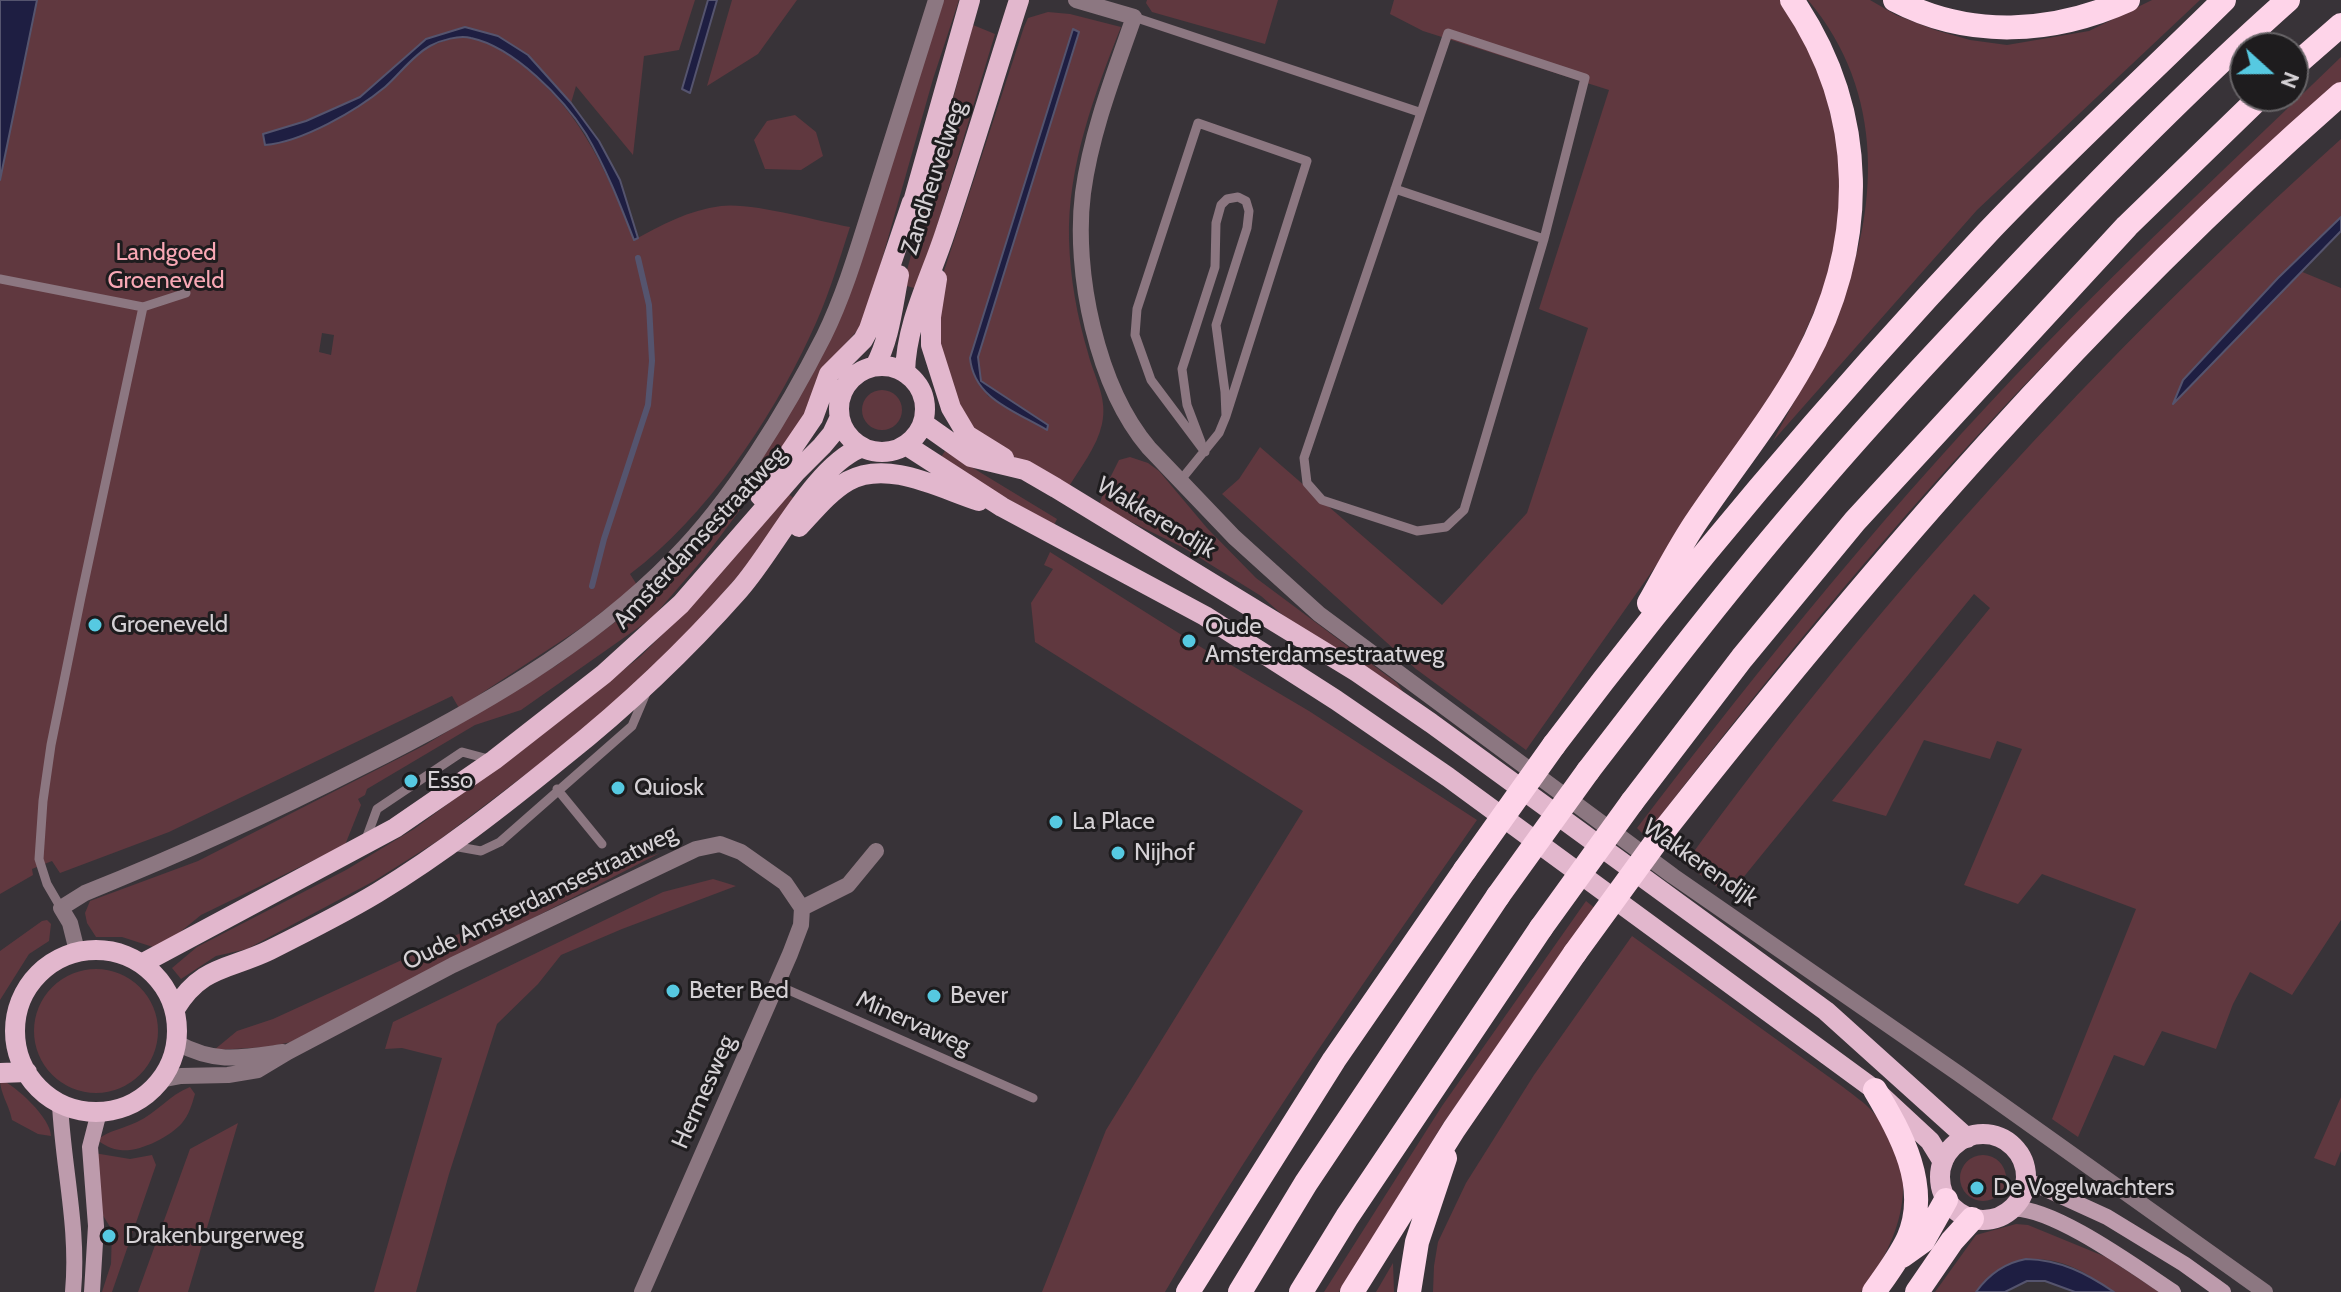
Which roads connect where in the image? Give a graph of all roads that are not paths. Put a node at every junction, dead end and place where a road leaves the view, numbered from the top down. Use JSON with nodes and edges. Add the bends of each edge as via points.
{"nodes":[{"id":1,"x":936,"y":0,"type":"edge"},
{"id":2,"x":970,"y":0,"type":"edge"},
{"id":3,"x":1019,"y":0,"type":"edge"},
{"id":4,"x":1076,"y":0,"type":"edge"},
{"id":5,"x":1792,"y":0,"type":"edge"},
{"id":6,"x":1895,"y":0,"type":"edge"},
{"id":7,"x":2128,"y":0,"type":"edge"},
{"id":8,"x":2224,"y":0,"type":"edge"},
{"id":9,"x":2288,"y":0,"type":"edge"},
{"id":10,"x":1098,"y":3,"type":"edge"},
{"id":11,"x":1134,"y":17,"type":"junction"},
{"id":12,"x":2341,"y":25,"type":"edge"},
{"id":13,"x":2309,"y":53,"type":"edge"},
{"id":14,"x":2341,"y":94,"type":"edge"},
{"id":15,"x":1419,"y":112,"type":"junction"},
{"id":16,"x":2245,"y":112,"type":"edge"},
{"id":17,"x":1395,"y":189,"type":"junction"},
{"id":18,"x":912,"y":202,"type":"junction"},
{"id":19,"x":944,"y":235,"type":"junction"},
{"id":20,"x":1544,"y":239,"type":"junction"},
{"id":21,"x":0,"y":279,"type":"edge"},
{"id":22,"x":186,"y":293,"type":"dead end"},
{"id":23,"x":143,"y":307,"type":"junction"},
{"id":24,"x":875,"y":366,"type":"junction"},
{"id":25,"x":905,"y":373,"type":"junction"},
{"id":26,"x":1226,"y":416,"type":"junction"},
{"id":27,"x":839,"y":419,"type":"junction"},
{"id":28,"x":923,"y":423,"type":"junction"},
{"id":29,"x":906,"y":445,"type":"junction"},
{"id":30,"x":860,"y":448,"type":"junction"},
{"id":31,"x":1205,"y":452,"type":"junction"},
{"id":32,"x":1025,"y":470,"type":"junction"},
{"id":33,"x":1180,"y":481,"type":"junction"},
{"id":34,"x":1002,"y":507,"type":"junction"},
{"id":35,"x":719,"y":557,"type":"junction"},
{"id":36,"x":743,"y":586,"type":"junction"},
{"id":37,"x":1608,"y":673,"type":"junction"},
{"id":38,"x":650,"y":683,"type":"junction"},
{"id":39,"x":557,"y":789,"type":"junction"},
{"id":40,"x":602,"y":844,"type":"dead end"},
{"id":41,"x":448,"y":845,"type":"junction"},
{"id":42,"x":876,"y":851,"type":"dead end"},
{"id":43,"x":61,"y":908,"type":"junction"},
{"id":44,"x":802,"y":908,"type":"junction"},
{"id":45,"x":77,"y":951,"type":"junction"},
{"id":46,"x":143,"y":963,"type":"junction"},
{"id":47,"x":777,"y":985,"type":"junction"},
{"id":48,"x":22,"y":999,"type":"junction"},
{"id":49,"x":175,"y":1009,"type":"junction"},
{"id":50,"x":0,"y":1013,"type":"edge"},
{"id":51,"x":177,"y":1043,"type":"junction"},
{"id":52,"x":288,"y":1052,"type":"junction"},
{"id":53,"x":15,"y":1060,"type":"edge"},
{"id":54,"x":0,"y":1073,"type":"edge"},
{"id":55,"x":160,"y":1080,"type":"junction"},
{"id":56,"x":1875,"y":1090,"type":"junction"},
{"id":57,"x":1033,"y":1098,"type":"dead end"},
{"id":58,"x":60,"y":1104,"type":"junction"},
{"id":59,"x":99,"y":1112,"type":"junction"},
{"id":60,"x":1454,"y":1129,"type":"junction"},
{"id":61,"x":1967,"y":1138,"type":"junction"},
{"id":62,"x":1943,"y":1162,"type":"junction"},
{"id":63,"x":2026,"y":1180,"type":"junction"},
{"id":64,"x":1946,"y":1200,"type":"junction"},
{"id":65,"x":2011,"y":1209,"type":"junction"},
{"id":66,"x":1972,"y":1219,"type":"junction"},
{"id":67,"x":1895,"y":1262,"type":"junction"},
{"id":68,"x":73,"y":1292,"type":"edge"},
{"id":69,"x":92,"y":1292,"type":"edge"},
{"id":70,"x":642,"y":1292,"type":"edge"},
{"id":71,"x":1188,"y":1292,"type":"edge"},
{"id":72,"x":1240,"y":1292,"type":"edge"},
{"id":73,"x":1301,"y":1292,"type":"edge"},
{"id":74,"x":1352,"y":1292,"type":"edge"},
{"id":75,"x":1409,"y":1292,"type":"edge"},
{"id":76,"x":1874,"y":1292,"type":"edge"},
{"id":77,"x":1917,"y":1292,"type":"edge"},
{"id":78,"x":2173,"y":1292,"type":"edge"},
{"id":79,"x":2223,"y":1292,"type":"edge"},
{"id":80,"x":2265,"y":1292,"type":"edge"}],
"edges":[{"from":1,"to":43,"type":"street","via":[[859,246],[825,333],[756,452],[676,557],[611,617],[437,730]]},
{"from":2,"to":18,"type":"main road","name":"Zandheuvelweg"},
{"from":3,"to":19,"type":"main road","name":"Zandheuvelweg"},
{"from":4,"to":10,"type":"street"},
{"from":5,"to":37,"type":"highway","via":[[1830,71],[1851,159],[1851,212],[1834,297],[1803,364],[1697,520]]},
{"from":6,"to":7,"type":"highway","via":[[1955,23],[2003,29],[2046,26]]},
{"from":8,"to":37,"type":"highway","via":[[1990,231],[1878,352],[1716,537]]},
{"from":9,"to":72,"type":"highway","bridge":true,"via":[[2118,162],[1946,341],[1697,630],[1498,896]]},
{"from":10,"to":11,"type":"street"},
{"from":11,"to":15,"type":"lane"},
{"from":11,"to":33,"type":"street","name":"Wakkerendijk","via":[[1097,131],[1080,226],[1090,314],[1113,392],[1139,436]]},
{"from":12,"to":13,"type":"highway"},
{"from":14,"to":60,"type":"highway","bridge":true,"via":[[2180,243],[1883,560],[1666,828]]},
{"from":15,"to":17,"type":"lane"},
{"from":15,"to":20,"type":"lane","via":[[1448,33],[1585,78]]},
{"from":16,"to":73,"type":"highway","bridge":true,"via":[[2127,226],[1855,521],[1742,658],[1541,928]]},
{"from":17,"to":20,"type":"lane"},
{"from":17,"to":20,"type":"lane","via":[[1304,458],[1307,483],[1322,500],[1417,531],[1446,527],[1464,510]]},
{"from":18,"to":24,"type":"main road","name":"Zandheuvelweg","via":[[892,310]]},
{"from":18,"to":35,"type":"main road","via":[[863,340],[823,383],[805,432]]},
{"from":19,"to":25,"type":"main road","name":"Zandheuvelweg","via":[[915,313]]},
{"from":19,"to":32,"type":"main road","via":[[930,329],[941,380],[967,435]]},
{"from":21,"to":23,"type":"lane"},
{"from":22,"to":23,"type":"lane"},
{"from":23,"to":43,"type":"lane","via":[[43,801],[39,859]]},
{"from":24,"to":25,"type":"main road"},
{"from":24,"to":27,"type":"main road","via":[[848,382]]},
{"from":25,"to":28,"type":"main road","via":[[923,395]]},
{"from":26,"to":31,"type":"lane"},
{"from":26,"to":31,"type":"lane","via":[[1216,325],[1247,228],[1249,211],[1238,197],[1221,205],[1215,267],[1182,369],[1187,405]]},
{"from":26,"to":31,"type":"lane","via":[[1307,161],[1198,123],[1137,309],[1135,335],[1151,380]]},
{"from":27,"to":30,"type":"main road"},
{"from":27,"to":35,"type":"main road","name":"Amsterdamsestraatweg","via":[[822,446]]},
{"from":28,"to":29,"type":"main road"},
{"from":28,"to":32,"type":"main road","name":"Wakkerendijk","via":[[971,457]]},
{"from":29,"to":30,"type":"main road","via":[[882,453]]},
{"from":29,"to":34,"type":"main road"},
{"from":30,"to":36,"type":"main road","name":"Amsterdamsestraatweg","via":[[816,486]]},
{"from":31,"to":33,"type":"lane"},
{"from":32,"to":61,"type":"main road","name":"Wakkerendijk","via":[[1197,572],[1431,723],[1826,1011]]},
{"from":33,"to":80,"type":"street","name":"Wakkerendijk","via":[[1319,614],[1443,708]]},
{"from":34,"to":36,"type":"main road","via":[[910,478],[856,478],[828,496]]},
{"from":34,"to":56,"type":"main road","via":[[1205,616],[1336,700]]},
{"from":35,"to":46,"type":"main road","name":"Amsterdamsestraatweg","via":[[681,604],[633,650],[424,810]]},
{"from":36,"to":38,"type":"main road","name":"Amsterdamsestraatweg"},
{"from":37,"to":71,"type":"highway","bridge":true,"via":[[1334,1060]]},
{"from":38,"to":39,"type":"lane","via":[[632,726]]},
{"from":38,"to":41,"type":"main road","name":"Amsterdamsestraatweg"},
{"from":39,"to":40,"type":"lane"},
{"from":39,"to":41,"type":"lane","via":[[500,842],[481,851]]},
{"from":41,"to":49,"type":"main road","name":"Amsterdamsestraatweg","via":[[332,919],[208,974]]},
{"from":42,"to":44,"type":"street","via":[[848,885]]},
{"from":43,"to":45,"type":"street"},
{"from":44,"to":47,"type":"street","name":"Hermesweg","via":[[801,925]]},
{"from":44,"to":52,"type":"street","name":"Oude Amsterdamsestraatweg","via":[[785,883],[741,852],[720,844],[696,849],[453,965]]},
{"from":45,"to":46,"type":"main road","via":[[101,949]]},
{"from":45,"to":48,"type":"main road","via":[[39,972]]},
{"from":46,"to":49,"type":"main road","via":[[161,981]]},
{"from":47,"to":57,"type":"lane","name":"Minervaweg"},
{"from":47,"to":70,"type":"street","name":"Hermesweg"},
{"from":48,"to":50,"type":"main road"},
{"from":48,"to":53,"type":"main road"},
{"from":49,"to":51,"type":"main road"},
{"from":51,"to":52,"type":"street","name":"Oude Amsterdamsestraatweg","via":[[207,1057],[230,1060]]},
{"from":51,"to":55,"type":"main road"},
{"from":52,"to":55,"type":"street","name":"Oude Amsterdamsestraatweg","via":[[258,1070]]},
{"from":53,"to":54,"type":"main road"},
{"from":53,"to":58,"type":"main road"},
{"from":55,"to":59,"type":"main road","via":[[138,1101]]},
{"from":56,"to":62,"type":"main road","via":[[1930,1141]]},
{"from":56,"to":67,"type":"highway","via":[[1900,1134],[1913,1175],[1914,1217]]},
{"from":58,"to":59,"type":"main road"},
{"from":58,"to":68,"type":"main road","via":[[75,1231]]},
{"from":59,"to":69,"type":"main road","via":[[90,1158],[96,1226]]},
{"from":60,"to":74,"type":"highway"},
{"from":60,"to":75,"type":"highway","via":[[1417,1242]]},
{"from":61,"to":62,"type":"main road"},
{"from":61,"to":63,"type":"main road","via":[[2005,1140],[2022,1159]]},
{"from":62,"to":64,"type":"main road","via":[[1940,1178]]},
{"from":63,"to":65,"type":"main road"},
{"from":63,"to":79,"type":"main road","via":[[2107,1217]]},
{"from":64,"to":66,"type":"main road"},
{"from":64,"to":67,"type":"highway","via":[[1923,1241]]},
{"from":65,"to":66,"type":"main road","via":[[1990,1219]]},
{"from":65,"to":78,"type":"main road","via":[[2044,1216],[2096,1242]]},
{"from":66,"to":77,"type":"highway"},
{"from":67,"to":76,"type":"highway"}]}
